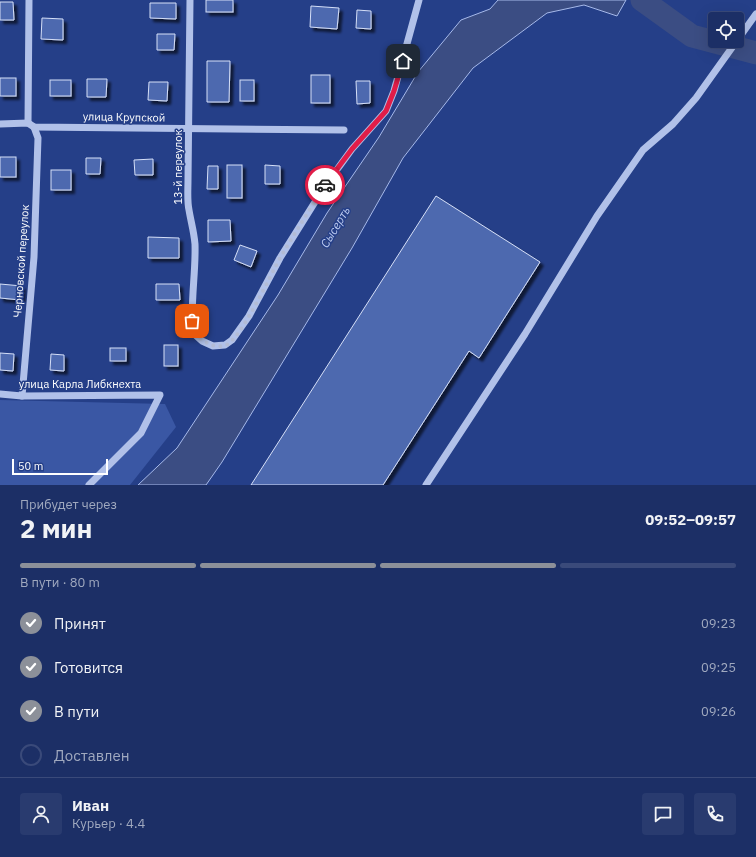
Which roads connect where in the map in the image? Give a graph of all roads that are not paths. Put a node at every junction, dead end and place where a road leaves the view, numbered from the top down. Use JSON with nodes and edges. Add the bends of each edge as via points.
{"nodes":[{"id":1,"x":29,"y":0,"type":"edge"},
{"id":2,"x":190,"y":0,"type":"edge"},
{"id":3,"x":419,"y":0,"type":"edge"},
{"id":4,"x":756,"y":14,"type":"edge"},
{"id":5,"x":0,"y":124,"type":"edge"},
{"id":6,"x":31,"y":125,"type":"junction"},
{"id":7,"x":188,"y":128,"type":"junction"},
{"id":8,"x":344,"y":130,"type":"dead end"},
{"id":9,"x":0,"y":394,"type":"edge"},
{"id":10,"x":22,"y":396,"type":"junction"},
{"id":11,"x":89,"y":485,"type":"edge"},
{"id":12,"x":426,"y":485,"type":"edge"}],
"edges":[{"from":1,"to":6,"type":"street","name":"Черновской переулок"},
{"from":2,"to":7,"type":"street","name":"13-й переулок"},
{"from":3,"to":7,"type":"street","name":"13-й переулок","via":[[386,111],[352,149],[325,186],[280,258],[249,316],[232,340],[225,345],[213,346],[193,333],[195,242],[189,209]]},
{"from":4,"to":12,"type":"street","via":[[696,98],[639,156],[597,216],[525,334]]},
{"from":5,"to":6,"type":"street","name":"улица Крупской"},
{"from":6,"to":7,"type":"street","name":"улица Крупской"},
{"from":6,"to":10,"type":"street","name":"Черновской переулок","via":[[38,138],[34,257]]},
{"from":7,"to":8,"type":"street","name":"улица Крупской"},
{"from":9,"to":10,"type":"street","name":"улица Карла Либкнехта"},
{"from":10,"to":11,"type":"street","name":"улица Карла Либкнехта","via":[[160,395],[141,433]]}]}
